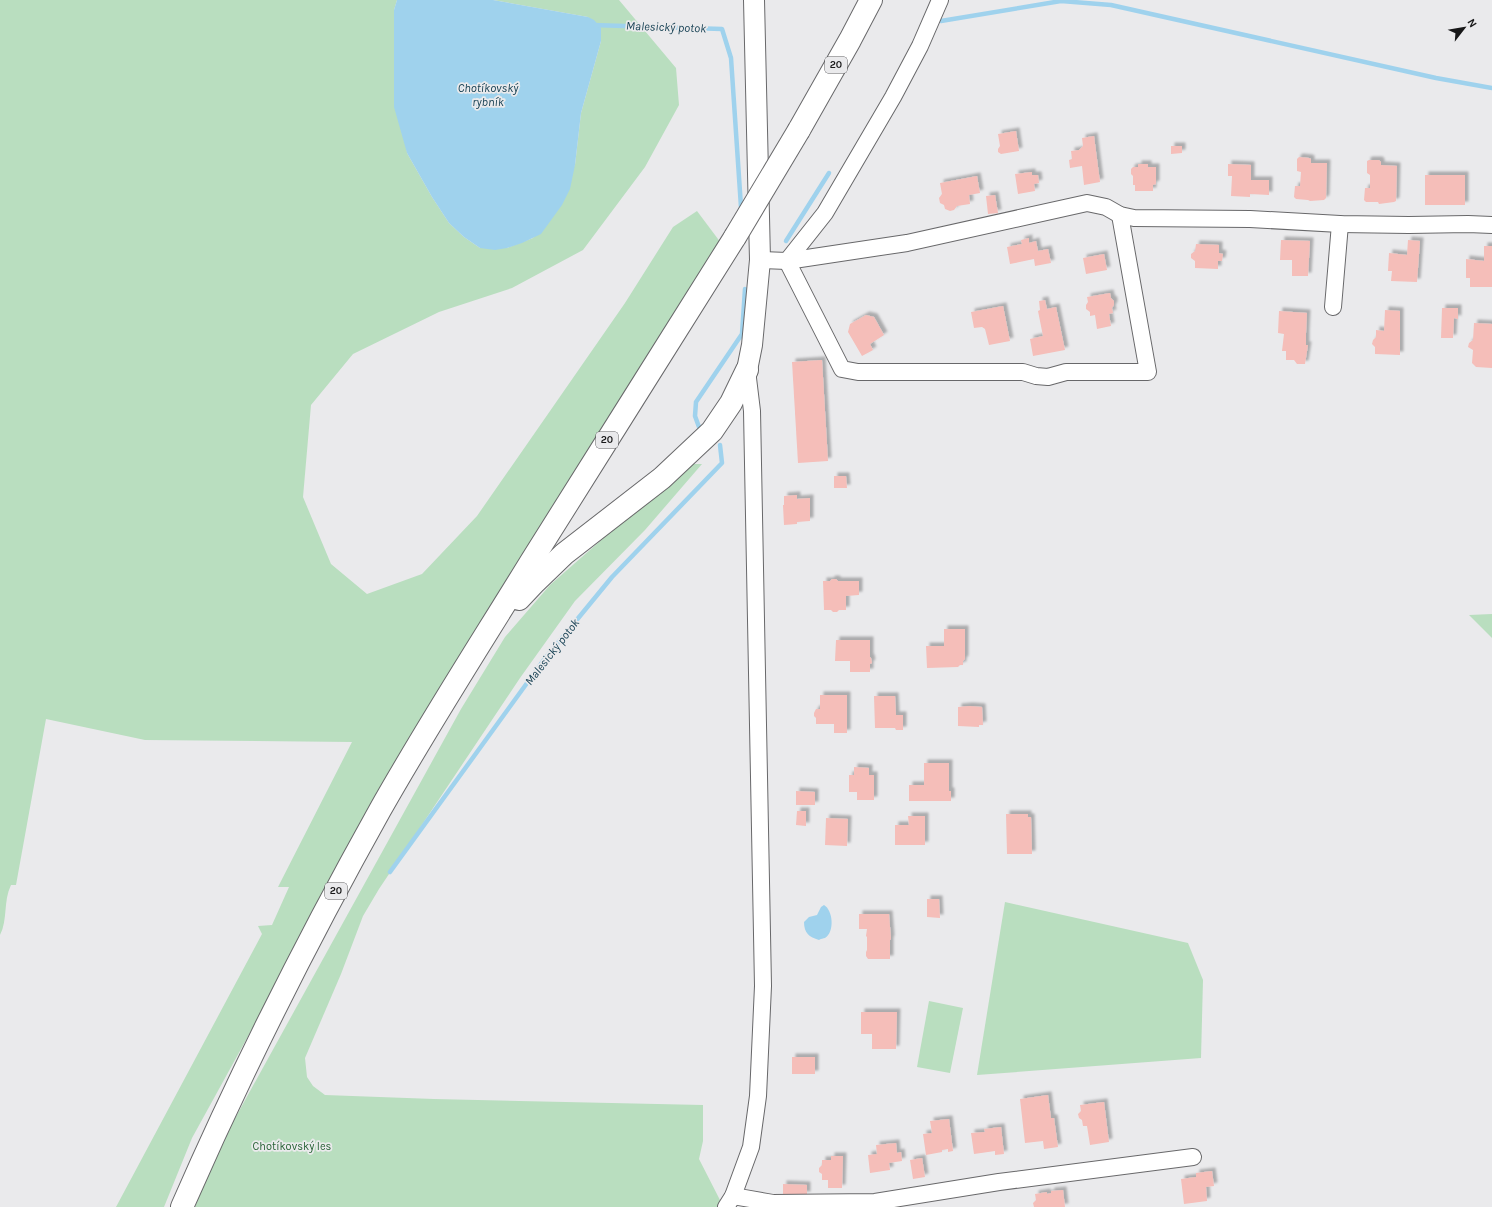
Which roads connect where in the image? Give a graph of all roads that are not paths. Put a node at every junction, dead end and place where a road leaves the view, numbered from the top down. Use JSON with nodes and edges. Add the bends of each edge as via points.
{"nodes":[{"id":1,"x":754,"y":0,"type":"edge"},
{"id":2,"x":871,"y":0,"type":"edge"},
{"id":3,"x":940,"y":0,"type":"edge"},
{"id":4,"x":1120,"y":215,"type":"junction"},
{"id":5,"x":1340,"y":224,"type":"junction"},
{"id":6,"x":1492,"y":225,"type":"edge"},
{"id":7,"x":760,"y":260,"type":"junction"},
{"id":8,"x":787,"y":261,"type":"junction"},
{"id":9,"x":1333,"y":308,"type":"dead end"},
{"id":10,"x":746,"y":370,"type":"junction"},
{"id":11,"x":480,"y":644,"type":"junction"},
{"id":12,"x":1193,"y":1157,"type":"dead end"},
{"id":13,"x":730,"y":1202,"type":"edge"},
{"id":14,"x":182,"y":1207,"type":"edge"}],
"edges":[{"from":1,"to":7,"type":"street"},
{"from":2,"to":11,"type":"main road","number":"20","bridge":true,"via":[[799,130],[735,236]]},
{"from":3,"to":8,"type":"street","via":[[920,46],[893,97],[825,213]]},
{"from":4,"to":5,"type":"street","via":[[1148,219],[1250,219]]},
{"from":4,"to":8,"type":"street","via":[[1106,207],[1088,203],[907,244]]},
{"from":4,"to":8,"type":"street","via":[[1148,372],[1066,372],[1040,377],[1023,372],[858,372],[842,369]]},
{"from":5,"to":6,"type":"street"},
{"from":5,"to":9,"type":"street"},
{"from":7,"to":8,"type":"street"},
{"from":7,"to":10,"type":"street","via":[[752,345]]},
{"from":10,"to":11,"type":"main road","via":[[731,403],[712,431],[662,478],[564,554],[535,582]]},
{"from":10,"to":13,"type":"street","via":[[752,411],[763,986],[758,1096],[751,1147]]},
{"from":11,"to":14,"type":"main road","number":"20","via":[[380,810],[328,905],[258,1042]]},
{"from":12,"to":13,"type":"street","via":[[999,1182],[874,1202]]}]}
